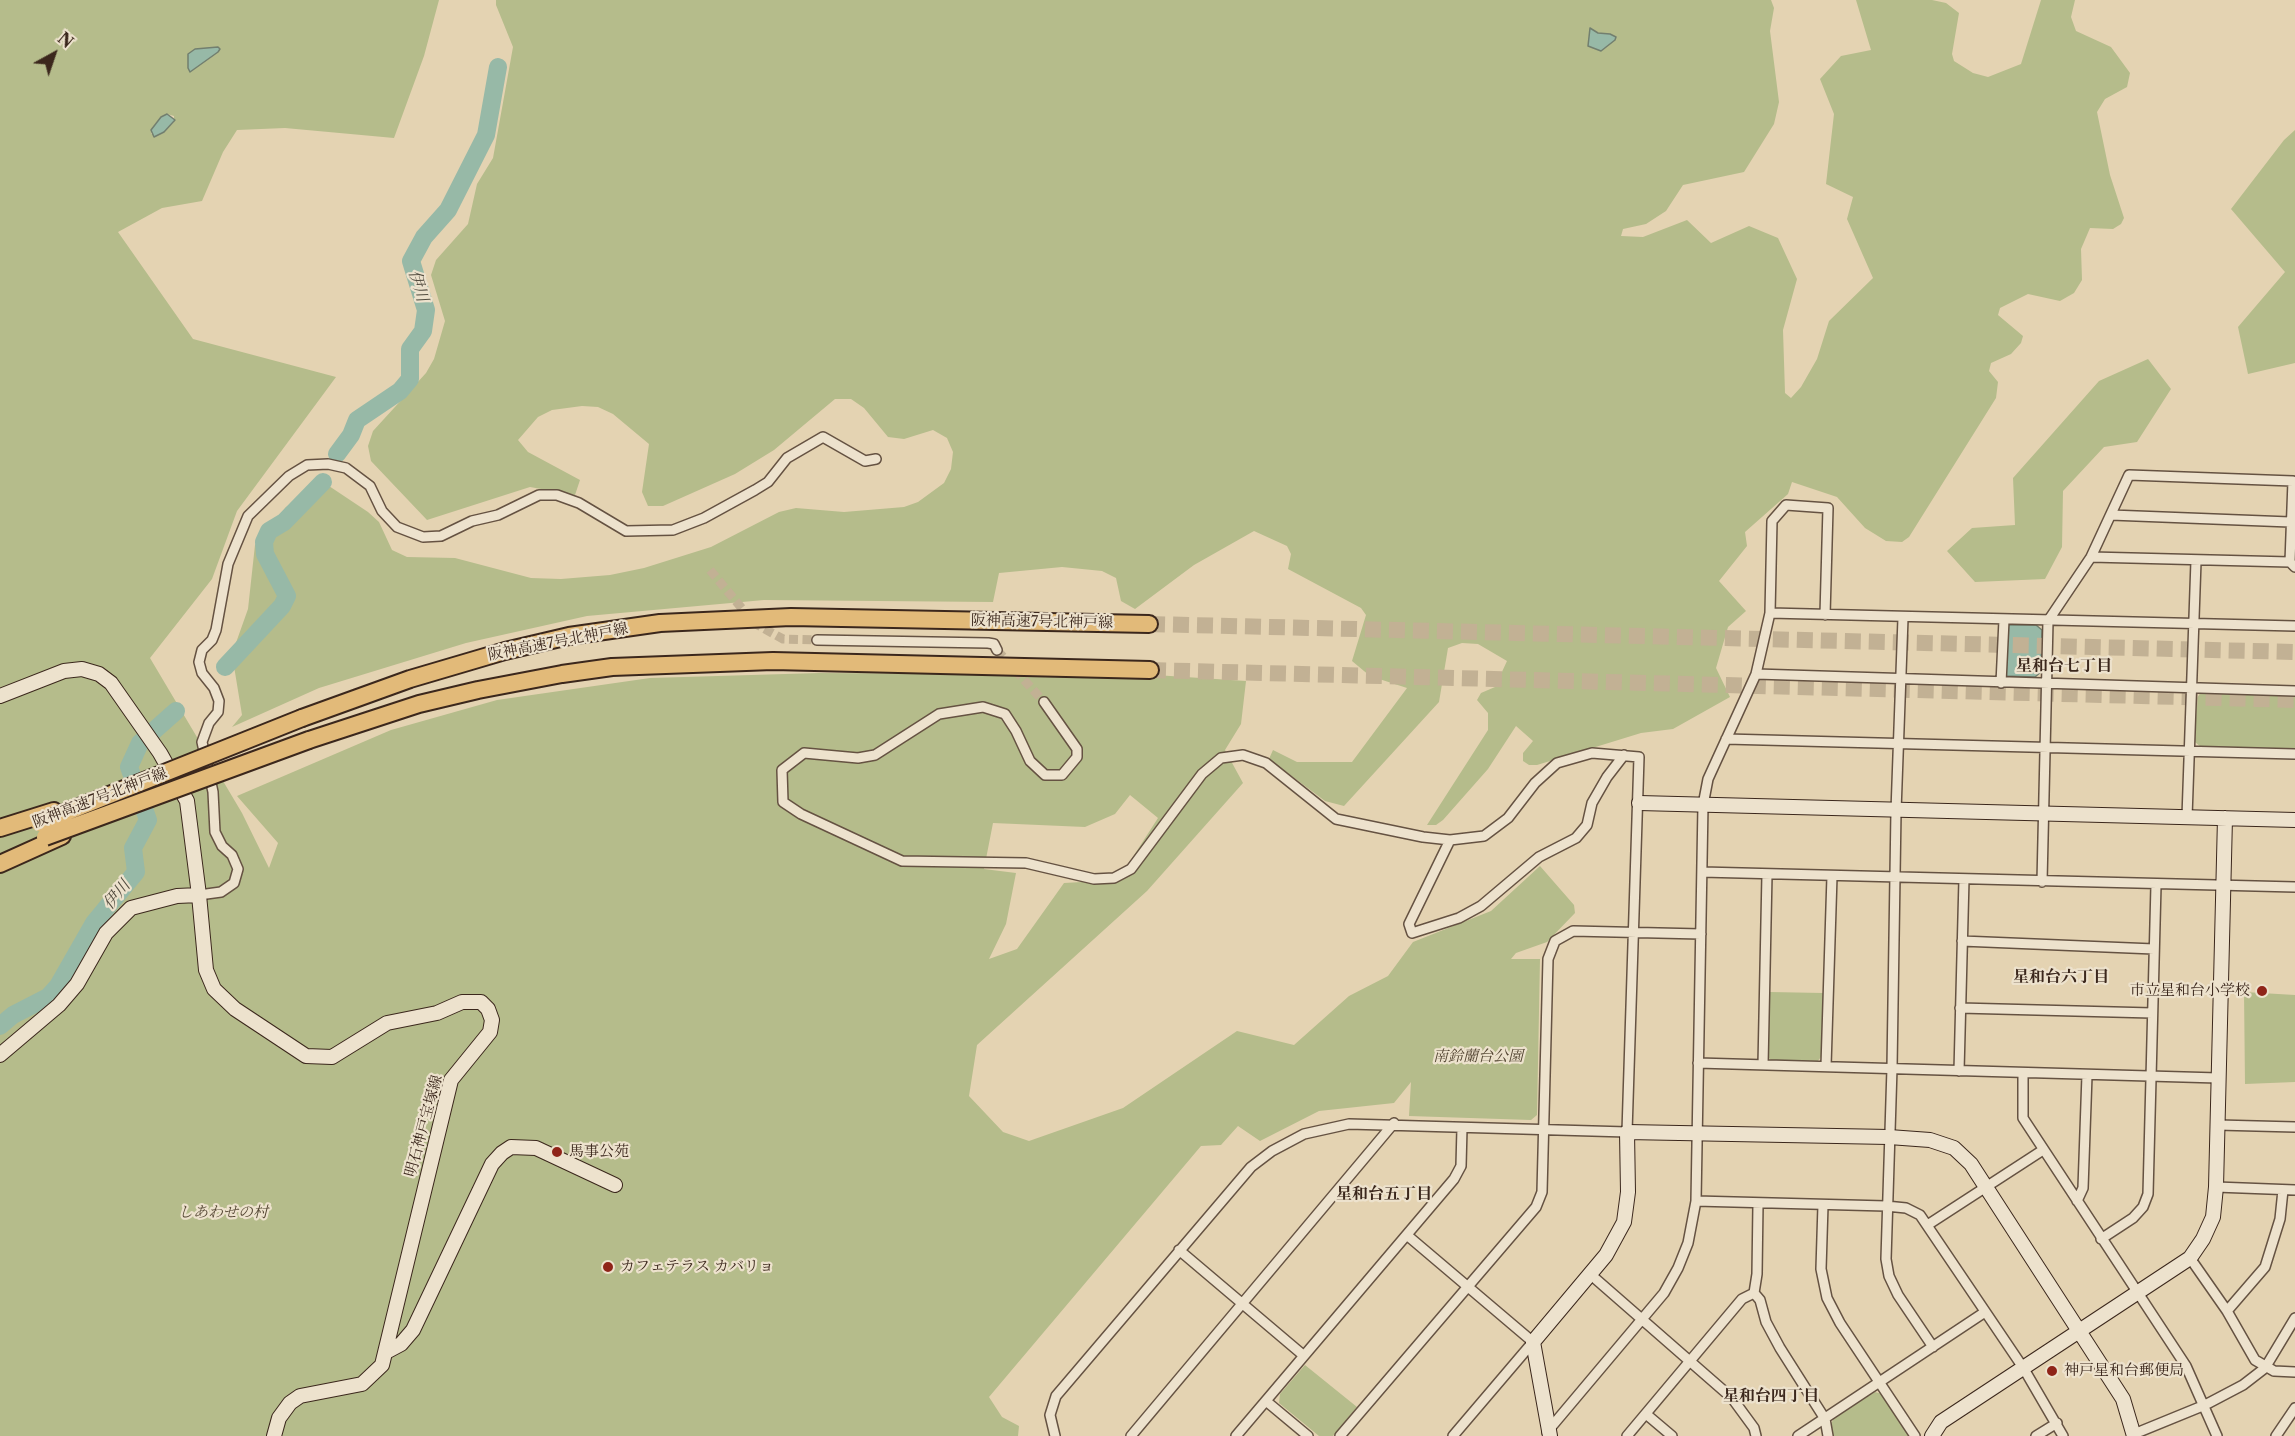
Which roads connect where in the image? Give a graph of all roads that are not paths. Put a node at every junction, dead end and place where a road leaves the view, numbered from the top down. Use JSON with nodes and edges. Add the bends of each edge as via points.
{"nodes":[{"id":1,"x":876,"y":459,"type":"dead end"},
{"id":2,"x":2111,"y":515,"type":"junction"},
{"id":3,"x":2290,"y":522,"type":"junction"},
{"id":4,"x":2091,"y":557,"type":"junction"},
{"id":5,"x":2196,"y":561,"type":"junction"},
{"id":6,"x":2292,"y":565,"type":"edge"},
{"id":7,"x":1770,"y":613,"type":"junction"},
{"id":8,"x":1825,"y":615,"type":"junction"},
{"id":9,"x":1903,"y":618,"type":"junction"},
{"id":10,"x":2004,"y":620,"type":"junction"},
{"id":11,"x":2048,"y":621,"type":"junction"},
{"id":12,"x":1149,"y":624,"type":"tunnel mouth"},
{"id":13,"x":2195,"y":624,"type":"junction"},
{"id":14,"x":2295,"y":626,"type":"edge"},
{"id":15,"x":817,"y":640,"type":"tunnel mouth"},
{"id":16,"x":997,"y":650,"type":"tunnel mouth"},
{"id":17,"x":1150,"y":670,"type":"tunnel mouth"},
{"id":18,"x":1756,"y":674,"type":"junction"},
{"id":19,"x":1901,"y":680,"type":"junction"},
{"id":20,"x":2001,"y":683,"type":"junction"},
{"id":21,"x":2047,"y":685,"type":"junction"},
{"id":22,"x":2192,"y":688,"type":"junction"},
{"id":23,"x":2295,"y":691,"type":"edge"},
{"id":24,"x":0,"y":696,"type":"edge"},
{"id":25,"x":1044,"y":702,"type":"tunnel mouth"},
{"id":26,"x":1726,"y":739,"type":"junction"},
{"id":27,"x":1899,"y":743,"type":"junction"},
{"id":28,"x":2045,"y":748,"type":"junction"},
{"id":29,"x":2190,"y":751,"type":"junction"},
{"id":30,"x":1624,"y":754,"type":"junction"},
{"id":31,"x":2295,"y":754,"type":"edge"},
{"id":32,"x":1640,"y":803,"type":"junction"},
{"id":33,"x":1703,"y":806,"type":"junction"},
{"id":34,"x":1896,"y":810,"type":"junction"},
{"id":35,"x":2044,"y":814,"type":"junction"},
{"id":36,"x":2187,"y":818,"type":"junction"},
{"id":37,"x":2225,"y":818,"type":"junction"},
{"id":38,"x":2295,"y":820,"type":"edge"},
{"id":39,"x":0,"y":828,"type":"edge"},
{"id":40,"x":42,"y":830,"type":"junction"},
{"id":41,"x":0,"y":837,"type":"edge"},
{"id":42,"x":1450,"y":840,"type":"junction"},
{"id":43,"x":0,"y":853,"type":"edge"},
{"id":44,"x":0,"y":864,"type":"edge"},
{"id":45,"x":1702,"y":872,"type":"junction"},
{"id":46,"x":1767,"y":874,"type":"junction"},
{"id":47,"x":1832,"y":876,"type":"junction"},
{"id":48,"x":1895,"y":878,"type":"junction"},
{"id":49,"x":1964,"y":879,"type":"junction"},
{"id":50,"x":2042,"y":882,"type":"junction"},
{"id":51,"x":2156,"y":885,"type":"junction"},
{"id":52,"x":2222,"y":885,"type":"junction"},
{"id":53,"x":2295,"y":887,"type":"edge"},
{"id":54,"x":199,"y":895,"type":"junction"},
{"id":55,"x":1632,"y":932,"type":"junction"},
{"id":56,"x":1701,"y":934,"type":"junction"},
{"id":57,"x":1962,"y":941,"type":"junction"},
{"id":58,"x":2154,"y":949,"type":"junction"},
{"id":59,"x":1960,"y":1008,"type":"junction"},
{"id":60,"x":2152,"y":1013,"type":"junction"},
{"id":61,"x":0,"y":1055,"type":"edge"},
{"id":62,"x":1698,"y":1063,"type":"junction"},
{"id":63,"x":1763,"y":1065,"type":"junction"},
{"id":64,"x":1826,"y":1066,"type":"junction"},
{"id":65,"x":1892,"y":1068,"type":"junction"},
{"id":66,"x":1959,"y":1071,"type":"junction"},
{"id":67,"x":2024,"y":1074,"type":"junction"},
{"id":68,"x":2087,"y":1075,"type":"junction"},
{"id":69,"x":2150,"y":1075,"type":"junction"},
{"id":70,"x":2218,"y":1078,"type":"junction"},
{"id":71,"x":1394,"y":1123,"type":"junction"},
{"id":72,"x":2218,"y":1125,"type":"junction"},
{"id":73,"x":2295,"y":1127,"type":"edge"},
{"id":74,"x":1462,"y":1128,"type":"junction"},
{"id":75,"x":1542,"y":1131,"type":"junction"},
{"id":76,"x":1627,"y":1131,"type":"junction"},
{"id":77,"x":1697,"y":1132,"type":"junction"},
{"id":78,"x":1889,"y":1137,"type":"junction"},
{"id":79,"x":2043,"y":1150,"type":"junction"},
{"id":80,"x":615,"y":1185,"type":"dead end"},
{"id":81,"x":1986,"y":1187,"type":"junction"},
{"id":82,"x":2217,"y":1187,"type":"junction"},
{"id":83,"x":2283,"y":1190,"type":"junction"},
{"id":84,"x":2295,"y":1190,"type":"edge"},
{"id":85,"x":1696,"y":1201,"type":"junction"},
{"id":86,"x":2077,"y":1201,"type":"junction"},
{"id":87,"x":1758,"y":1204,"type":"junction"},
{"id":88,"x":1823,"y":1205,"type":"junction"},
{"id":89,"x":1886,"y":1206,"type":"junction"},
{"id":90,"x":1929,"y":1224,"type":"junction"},
{"id":91,"x":1408,"y":1236,"type":"junction"},
{"id":92,"x":2101,"y":1239,"type":"junction"},
{"id":93,"x":1179,"y":1250,"type":"junction"},
{"id":94,"x":2190,"y":1258,"type":"junction"},
{"id":95,"x":1590,"y":1274,"type":"junction"},
{"id":96,"x":1469,"y":1286,"type":"junction"},
{"id":97,"x":1754,"y":1293,"type":"junction"},
{"id":98,"x":2137,"y":1294,"type":"junction"},
{"id":99,"x":1242,"y":1303,"type":"junction"},
{"id":100,"x":2227,"y":1311,"type":"junction"},
{"id":101,"x":1985,"y":1312,"type":"junction"},
{"id":102,"x":2295,"y":1318,"type":"edge"},
{"id":103,"x":1641,"y":1319,"type":"junction"},
{"id":104,"x":2080,"y":1333,"type":"junction"},
{"id":105,"x":1533,"y":1342,"type":"junction"},
{"id":106,"x":1933,"y":1347,"type":"junction"},
{"id":107,"x":386,"y":1352,"type":"junction"},
{"id":108,"x":1304,"y":1355,"type":"junction"},
{"id":109,"x":1690,"y":1361,"type":"junction"},
{"id":110,"x":2265,"y":1368,"type":"junction"},
{"id":111,"x":2024,"y":1369,"type":"junction"},
{"id":112,"x":2295,"y":1372,"type":"edge"},
{"id":113,"x":1880,"y":1383,"type":"junction"},
{"id":114,"x":1266,"y":1401,"type":"junction"},
{"id":115,"x":2205,"y":1405,"type":"junction"},
{"id":116,"x":2295,"y":1408,"type":"edge"},
{"id":117,"x":1646,"y":1414,"type":"junction"},
{"id":118,"x":1825,"y":1419,"type":"junction"},
{"id":119,"x":2056,"y":1423,"type":"junction"},
{"id":120,"x":1548,"y":1434,"type":"edge"},
{"id":121,"x":2134,"y":1435,"type":"edge"},
{"id":122,"x":274,"y":1436,"type":"edge"},
{"id":123,"x":1055,"y":1436,"type":"edge"},
{"id":124,"x":1131,"y":1436,"type":"edge"},
{"id":125,"x":1236,"y":1436,"type":"edge"},
{"id":126,"x":1308,"y":1436,"type":"edge"},
{"id":127,"x":1340,"y":1436,"type":"edge"},
{"id":128,"x":1453,"y":1436,"type":"edge"},
{"id":129,"x":1627,"y":1436,"type":"edge"},
{"id":130,"x":1672,"y":1436,"type":"edge"},
{"id":131,"x":1756,"y":1436,"type":"edge"},
{"id":132,"x":1798,"y":1436,"type":"edge"},
{"id":133,"x":1828,"y":1436,"type":"edge"},
{"id":134,"x":1915,"y":1436,"type":"edge"},
{"id":135,"x":1932,"y":1436,"type":"edge"},
{"id":136,"x":2036,"y":1436,"type":"edge"},
{"id":137,"x":2063,"y":1436,"type":"edge"},
{"id":138,"x":2217,"y":1436,"type":"edge"},
{"id":139,"x":2276,"y":1436,"type":"edge"}],
"edges":[{"from":1,"to":54,"type":"street","via":[[865,460],[823,436],[787,458],[768,482],[704,518],[673,530],[626,531],[579,503],[557,495],[539,495],[441,536],[423,537],[398,527],[382,511],[370,486],[346,468],[307,465],[289,476],[248,516],[228,564],[216,630],[199,662],[219,701],[218,712],[201,742],[213,792],[213,825],[238,869],[234,883],[220,892]]},
{"from":2,"to":3,"type":"street"},
{"from":2,"to":3,"type":"street","via":[[2130,475],[2293,480]]},
{"from":2,"to":4,"type":"street"},
{"from":3,"to":6,"type":"street"},
{"from":4,"to":5,"type":"street"},
{"from":4,"to":11,"type":"street"},
{"from":5,"to":6,"type":"street"},
{"from":5,"to":13,"type":"street"},
{"from":7,"to":8,"type":"street"},
{"from":7,"to":8,"type":"street","via":[[1772,521],[1786,505],[1828,508]]},
{"from":7,"to":18,"type":"street"},
{"from":8,"to":9,"type":"street"},
{"from":9,"to":10,"type":"street"},
{"from":9,"to":19,"type":"street"},
{"from":10,"to":11,"type":"street"},
{"from":10,"to":20,"type":"street"},
{"from":11,"to":13,"type":"street"},
{"from":11,"to":21,"type":"street"},
{"from":12,"to":40,"type":"highway","name":"阪神高速7号北神戸線","bridge":true,"via":[[791,617],[660,624],[569,636],[410,679],[302,718],[153,778]]},
{"from":13,"to":14,"type":"street"},
{"from":13,"to":22,"type":"street"},
{"from":15,"to":16,"type":"street","via":[[988,643]]},
{"from":17,"to":40,"type":"highway","name":"阪神高速7号北神戸線","bridge":true,"via":[[762,661],[612,667],[536,678],[419,704],[118,811]]},
{"from":18,"to":19,"type":"street"},
{"from":18,"to":26,"type":"street"},
{"from":19,"to":20,"type":"street"},
{"from":19,"to":27,"type":"street"},
{"from":20,"to":21,"type":"street"},
{"from":21,"to":22,"type":"street"},
{"from":21,"to":28,"type":"street"},
{"from":22,"to":23,"type":"street"},
{"from":22,"to":29,"type":"street"},
{"from":24,"to":54,"type":"street","name":"明石神戸宝塚線","via":[[64,671],[82,669],[111,683],[160,753],[187,801]]},
{"from":25,"to":42,"type":"street","via":[[1077,749],[1077,756],[1062,775],[1045,775],[1030,761],[1005,714],[983,706],[939,714],[875,755],[858,758],[804,753],[782,770],[783,802],[902,861],[1026,863],[1094,879],[1114,878],[1131,869],[1202,774],[1221,758],[1244,755],[1266,764],[1336,819]]},
{"from":26,"to":27,"type":"street"},
{"from":26,"to":33,"type":"street","via":[[1708,779]]},
{"from":27,"to":28,"type":"street"},
{"from":27,"to":34,"type":"street"},
{"from":28,"to":29,"type":"street"},
{"from":28,"to":35,"type":"street"},
{"from":29,"to":31,"type":"street"},
{"from":29,"to":36,"type":"street"},
{"from":30,"to":32,"type":"street","via":[[1639,757]]},
{"from":30,"to":42,"type":"street","via":[[1592,753],[1557,763],[1534,783],[1508,818],[1484,836]]},
{"from":30,"to":42,"type":"street","via":[[1592,803],[1587,825],[1575,838],[1539,857],[1481,906],[1459,918],[1412,933],[1409,924]]},
{"from":32,"to":33,"type":"street"},
{"from":32,"to":55,"type":"street"},
{"from":33,"to":34,"type":"street"},
{"from":33,"to":45,"type":"street"},
{"from":34,"to":35,"type":"street"},
{"from":34,"to":48,"type":"street"},
{"from":35,"to":36,"type":"street"},
{"from":35,"to":50,"type":"street"},
{"from":36,"to":37,"type":"street"},
{"from":37,"to":38,"type":"street"},
{"from":37,"to":52,"type":"street"},
{"from":39,"to":40,"type":"highway"},
{"from":40,"to":41,"type":"highway","name":"阪神高速7号北神戸線"},
{"from":40,"to":43,"type":"highway","name":"阪神高速7号北神戸線"},
{"from":40,"to":44,"type":"highway"},
{"from":45,"to":46,"type":"street"},
{"from":45,"to":56,"type":"street"},
{"from":46,"to":47,"type":"street"},
{"from":46,"to":63,"type":"street"},
{"from":47,"to":48,"type":"street"},
{"from":47,"to":64,"type":"street"},
{"from":48,"to":49,"type":"street"},
{"from":48,"to":65,"type":"street"},
{"from":49,"to":50,"type":"street"},
{"from":49,"to":57,"type":"street"},
{"from":50,"to":51,"type":"street"},
{"from":51,"to":52,"type":"street"},
{"from":51,"to":58,"type":"street"},
{"from":52,"to":53,"type":"street"},
{"from":52,"to":70,"type":"street"},
{"from":54,"to":61,"type":"street","via":[[177,896],[131,908],[106,933],[77,984],[59,1005]]},
{"from":54,"to":107,"type":"street","name":"明石神戸宝塚線","via":[[206,970],[214,989],[235,1009],[306,1056],[332,1057],[387,1023],[437,1013],[462,1002],[481,1002],[488,1009],[492,1020],[490,1032],[451,1080]]},
{"from":55,"to":56,"type":"street"},
{"from":55,"to":75,"type":"street","via":[[1573,931],[1555,941],[1548,959]]},
{"from":55,"to":76,"type":"street"},
{"from":56,"to":62,"type":"street"},
{"from":57,"to":58,"type":"street"},
{"from":57,"to":59,"type":"street"},
{"from":58,"to":60,"type":"street"},
{"from":59,"to":60,"type":"street"},
{"from":59,"to":66,"type":"street"},
{"from":60,"to":69,"type":"street"},
{"from":62,"to":63,"type":"street"},
{"from":62,"to":77,"type":"street"},
{"from":63,"to":64,"type":"street"},
{"from":64,"to":65,"type":"street"},
{"from":65,"to":66,"type":"street"},
{"from":65,"to":78,"type":"street"},
{"from":66,"to":67,"type":"street"},
{"from":67,"to":68,"type":"street"},
{"from":67,"to":79,"type":"street","via":[[2023,1118]]},
{"from":68,"to":69,"type":"street"},
{"from":68,"to":86,"type":"street","via":[[2083,1188]]},
{"from":69,"to":70,"type":"street"},
{"from":69,"to":92,"type":"street","via":[[2148,1194],[2133,1218]]},
{"from":70,"to":72,"type":"street"},
{"from":71,"to":74,"type":"street"},
{"from":71,"to":93,"type":"street","via":[[1349,1124],[1304,1134],[1272,1151],[1251,1167]]},
{"from":71,"to":99,"type":"street"},
{"from":72,"to":73,"type":"street"},
{"from":72,"to":82,"type":"street"},
{"from":74,"to":75,"type":"street"},
{"from":74,"to":91,"type":"street","via":[[1461,1166]]},
{"from":75,"to":76,"type":"street"},
{"from":75,"to":96,"type":"street","via":[[1542,1192],[1536,1207]]},
{"from":76,"to":77,"type":"street"},
{"from":76,"to":95,"type":"street","via":[[1628,1192],[1624,1222]]},
{"from":77,"to":78,"type":"street"},
{"from":77,"to":85,"type":"street"},
{"from":78,"to":81,"type":"street","via":[[1930,1140],[1954,1148]]},
{"from":78,"to":89,"type":"street"},
{"from":79,"to":81,"type":"street"},
{"from":79,"to":86,"type":"street"},
{"from":80,"to":107,"type":"street","via":[[537,1148],[511,1147],[502,1153],[492,1164],[413,1330],[401,1344]]},
{"from":81,"to":90,"type":"street"},
{"from":81,"to":104,"type":"street"},
{"from":82,"to":83,"type":"street"},
{"from":82,"to":94,"type":"street","via":[[2213,1216]]},
{"from":83,"to":84,"type":"street"},
{"from":83,"to":100,"type":"street","via":[[2280,1219],[2265,1266]]},
{"from":85,"to":87,"type":"street"},
{"from":85,"to":103,"type":"street","via":[[1688,1243],[1678,1268],[1664,1293]]},
{"from":86,"to":92,"type":"street"},
{"from":87,"to":88,"type":"street"},
{"from":87,"to":97,"type":"street"},
{"from":88,"to":89,"type":"street"},
{"from":88,"to":113,"type":"street","via":[[1821,1269],[1827,1299]]},
{"from":89,"to":90,"type":"street","via":[[1906,1208]]},
{"from":89,"to":106,"type":"street","via":[[1889,1276]]},
{"from":90,"to":101,"type":"street"},
{"from":91,"to":96,"type":"street"},
{"from":91,"to":108,"type":"street"},
{"from":92,"to":98,"type":"street"},
{"from":93,"to":99,"type":"street"},
{"from":93,"to":123,"type":"street","via":[[1056,1396],[1050,1415]]},
{"from":94,"to":98,"type":"street"},
{"from":94,"to":100,"type":"street"},
{"from":95,"to":103,"type":"street"},
{"from":95,"to":105,"type":"street"},
{"from":96,"to":105,"type":"street"},
{"from":96,"to":127,"type":"street"},
{"from":97,"to":109,"type":"street","via":[[1742,1299]]},
{"from":97,"to":118,"type":"street","via":[[1780,1348]]},
{"from":98,"to":104,"type":"street"},
{"from":98,"to":115,"type":"street","via":[[2186,1366]]},
{"from":99,"to":108,"type":"street"},
{"from":99,"to":124,"type":"street"},
{"from":100,"to":110,"type":"street","via":[[2255,1360]]},
{"from":101,"to":106,"type":"street"},
{"from":101,"to":111,"type":"street"},
{"from":102,"to":110,"type":"street"},
{"from":103,"to":109,"type":"street"},
{"from":103,"to":120,"type":"street"},
{"from":104,"to":111,"type":"street"},
{"from":104,"to":121,"type":"street","via":[[2123,1399]]},
{"from":105,"to":120,"type":"street"},
{"from":105,"to":128,"type":"street"},
{"from":106,"to":113,"type":"street"},
{"from":107,"to":122,"type":"street","name":"明石神戸宝塚線","via":[[382,1365],[362,1384],[300,1396],[290,1403],[279,1418]]},
{"from":108,"to":114,"type":"street"},
{"from":109,"to":117,"type":"street"},
{"from":109,"to":131,"type":"street","via":[[1732,1398]]},
{"from":110,"to":112,"type":"street"},
{"from":110,"to":115,"type":"street"},
{"from":111,"to":119,"type":"street"},
{"from":111,"to":135,"type":"street","via":[[1941,1422]]},
{"from":113,"to":118,"type":"street"},
{"from":113,"to":134,"type":"street"},
{"from":114,"to":125,"type":"street"},
{"from":114,"to":126,"type":"street"},
{"from":115,"to":121,"type":"street"},
{"from":115,"to":138,"type":"street"},
{"from":116,"to":139,"type":"street"},
{"from":117,"to":129,"type":"street"},
{"from":117,"to":130,"type":"street"},
{"from":118,"to":132,"type":"street"},
{"from":118,"to":133,"type":"street"},
{"from":119,"to":136,"type":"street"},
{"from":119,"to":137,"type":"street"}]}
